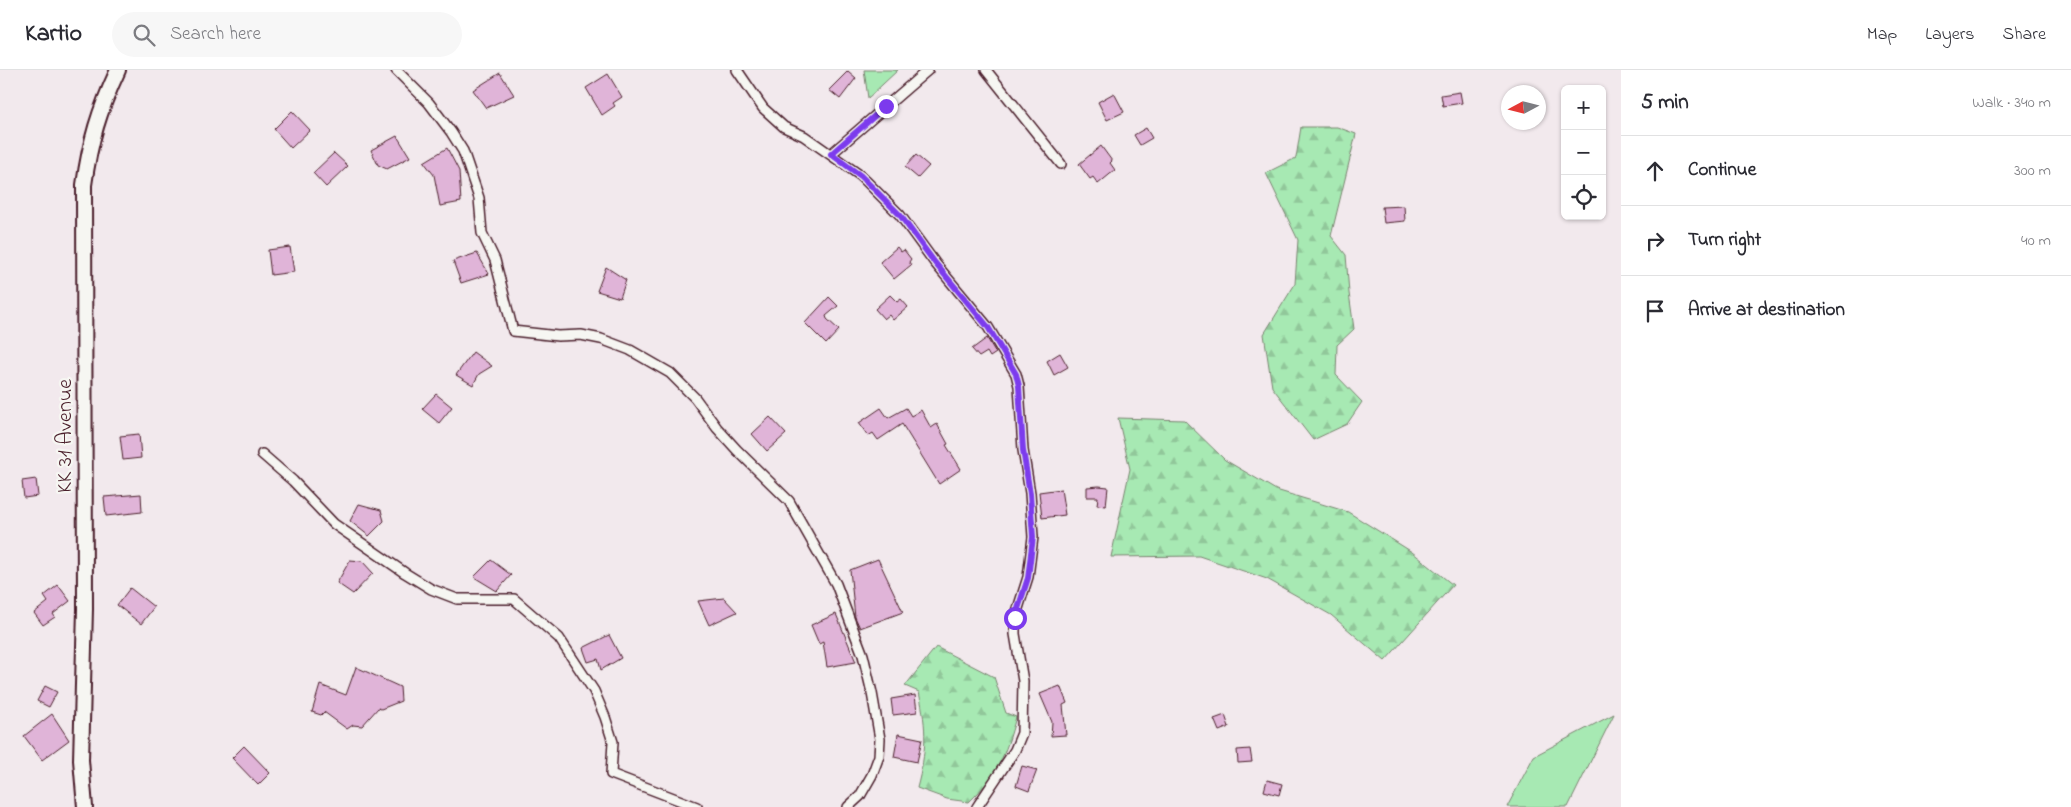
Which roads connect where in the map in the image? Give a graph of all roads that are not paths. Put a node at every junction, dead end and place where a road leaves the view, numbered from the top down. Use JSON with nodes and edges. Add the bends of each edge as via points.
{"nodes":[{"id":1,"x":118,"y":70,"type":"edge"},
{"id":2,"x":396,"y":70,"type":"edge"},
{"id":3,"x":737,"y":70,"type":"edge"},
{"id":4,"x":928,"y":70,"type":"edge"},
{"id":5,"x":986,"y":70,"type":"edge"},
{"id":6,"x":831,"y":154,"type":"junction"},
{"id":7,"x":1061,"y":164,"type":"dead end"},
{"id":8,"x":262,"y":454,"type":"dead end"},
{"id":9,"x":85,"y":807,"type":"edge"},
{"id":10,"x":697,"y":807,"type":"edge"},
{"id":11,"x":848,"y":807,"type":"edge"},
{"id":12,"x":977,"y":807,"type":"edge"}],
"edges":[{"from":1,"to":9,"type":"main road","name":"KK 31 Avenue","via":[[90,140],[84,185],[85,609],[81,760]]},
{"from":2,"to":11,"type":"street","via":[[429,103],[462,151],[478,198],[482,233],[495,260],[513,331],[601,339],[630,350],[670,373],[760,474],[789,500],[836,584],[863,655],[872,693],[880,738],[879,756],[860,796]]},
{"from":3,"to":6,"type":"street","via":[[763,108],[784,126]]},
{"from":4,"to":6,"type":"street"},
{"from":5,"to":7,"type":"street"},
{"from":6,"to":12,"type":"street","via":[[861,176],[900,215],[988,327],[1009,360],[1019,386],[1033,537],[1028,578],[1015,618],[1023,681],[1022,733],[1015,750]]},
{"from":8,"to":10,"type":"street","via":[[334,524],[422,584],[457,599],[514,599],[527,609],[559,638],[594,691],[613,742],[611,774]]}]}
